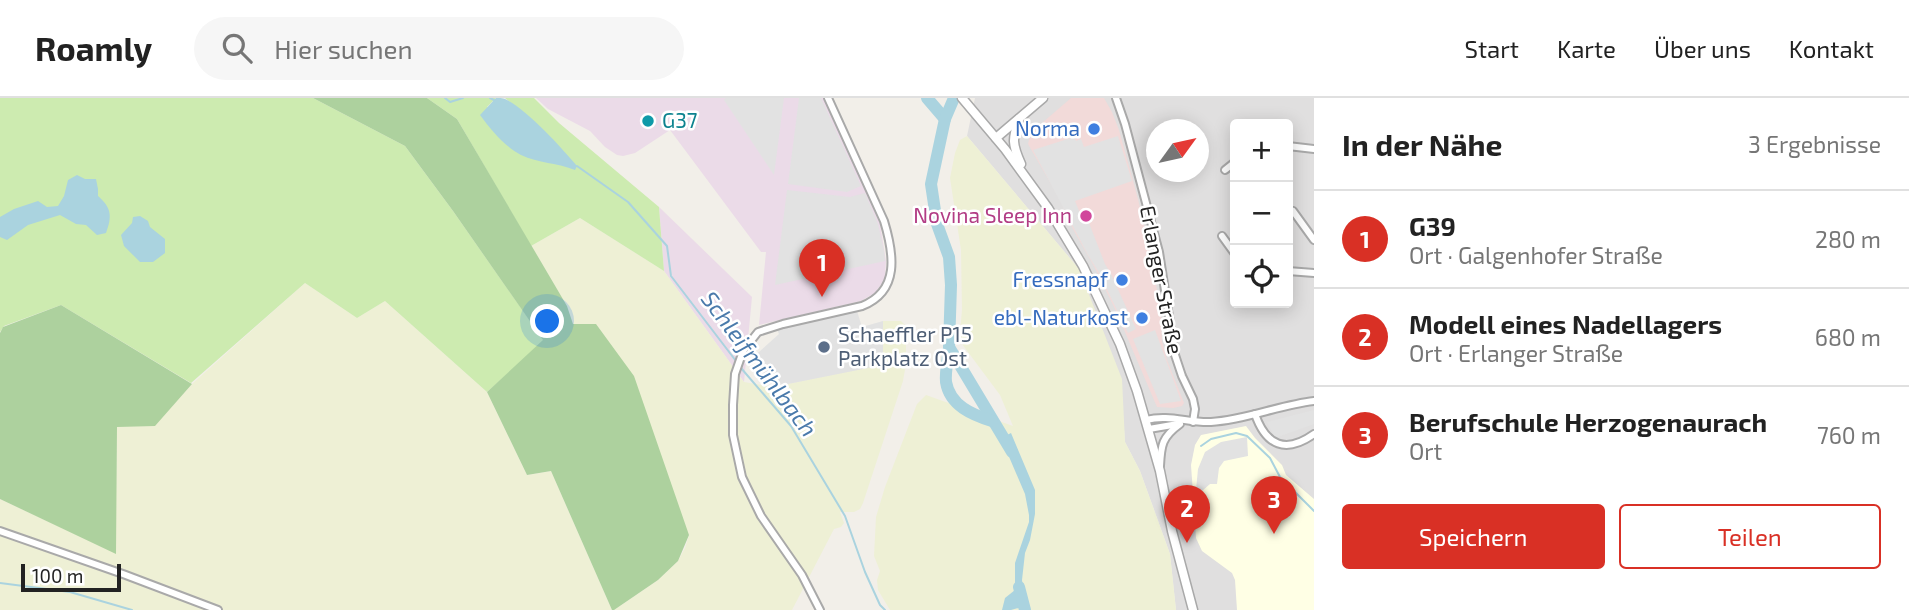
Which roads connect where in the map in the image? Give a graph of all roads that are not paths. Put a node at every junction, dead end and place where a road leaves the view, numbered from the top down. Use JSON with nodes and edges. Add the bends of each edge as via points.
{"nodes":[{"id":1,"x":828,"y":98,"type":"edge"},
{"id":2,"x":1043,"y":98,"type":"edge"},
{"id":3,"x":1116,"y":98,"type":"edge"},
{"id":4,"x":965,"y":101,"type":"edge"},
{"id":5,"x":1019,"y":119,"type":"junction"},
{"id":6,"x":996,"y":138,"type":"junction"},
{"id":7,"x":1293,"y":147,"type":"edge"},
{"id":8,"x":1314,"y":149,"type":"edge"},
{"id":9,"x":1230,"y":166,"type":"edge"},
{"id":10,"x":1225,"y":170,"type":"dead end"},
{"id":11,"x":1028,"y":179,"type":"junction"},
{"id":12,"x":1293,"y":211,"type":"dead end"},
{"id":13,"x":1222,"y":236,"type":"dead end"},
{"id":14,"x":1314,"y":240,"type":"edge"},
{"id":15,"x":1230,"y":247,"type":"edge"},
{"id":16,"x":1293,"y":272,"type":"edge"},
{"id":17,"x":1314,"y":273,"type":"edge"},
{"id":18,"x":1314,"y":401,"type":"edge"},
{"id":19,"x":1255,"y":414,"type":"junction"},
{"id":20,"x":1193,"y":422,"type":"junction"},
{"id":21,"x":1147,"y":424,"type":"junction"},
{"id":22,"x":1180,"y":424,"type":"junction"},
{"id":23,"x":1314,"y":434,"type":"edge"},
{"id":24,"x":1160,"y":471,"type":"junction"},
{"id":25,"x":0,"y":531,"type":"edge"},
{"id":26,"x":218,"y":610,"type":"edge"},
{"id":27,"x":820,"y":610,"type":"edge"},
{"id":28,"x":1193,"y":610,"type":"edge"}],
"edges":[{"from":1,"to":27,"type":"street","via":[[889,237],[888,284],[874,301],[862,306],[758,332],[743,351],[735,374],[733,405],[733,436],[742,477]]},
{"from":2,"to":5,"type":"street"},
{"from":3,"to":20,"type":"street","name":"Erlanger Straße","via":[[1159,252],[1175,355],[1195,409]]},
{"from":4,"to":6,"type":"street"},
{"from":5,"to":6,"type":"street"},
{"from":5,"to":11,"type":"street","via":[[1012,138]]},
{"from":6,"to":11,"type":"street"},
{"from":7,"to":8,"type":"street"},
{"from":9,"to":10,"type":"street"},
{"from":11,"to":21,"type":"street","via":[[1083,266],[1120,344]]},
{"from":12,"to":14,"type":"street"},
{"from":13,"to":15,"type":"street"},
{"from":16,"to":17,"type":"street"},
{"from":18,"to":19,"type":"street"},
{"from":19,"to":20,"type":"street"},
{"from":19,"to":23,"type":"street","via":[[1263,433],[1276,443],[1292,444]]},
{"from":20,"to":21,"type":"street","via":[[1160,416]]},
{"from":20,"to":22,"type":"street"},
{"from":21,"to":22,"type":"street"},
{"from":21,"to":24,"type":"street"},
{"from":22,"to":24,"type":"street","via":[[1163,441]]},
{"from":24,"to":28,"type":"street"},
{"from":25,"to":26,"type":"street"}]}
